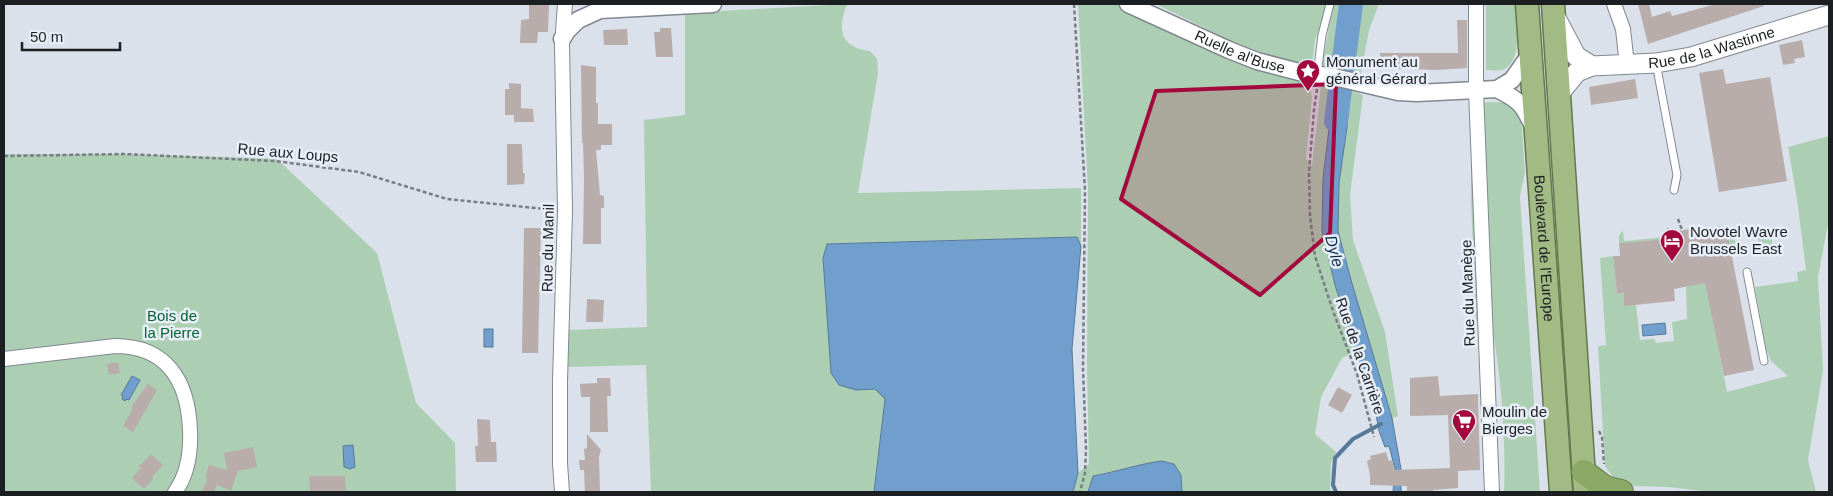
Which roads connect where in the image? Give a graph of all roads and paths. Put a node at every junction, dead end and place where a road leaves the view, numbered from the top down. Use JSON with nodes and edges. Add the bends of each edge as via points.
{"nodes":[{"id":1,"x":566,"y":4,"type":"edge"},
{"id":2,"x":583,"y":4,"type":"edge"},
{"id":3,"x":713,"y":4,"type":"edge"},
{"id":4,"x":1074,"y":4,"type":"edge"},
{"id":5,"x":1128,"y":4,"type":"edge"},
{"id":6,"x":1330,"y":4,"type":"edge"},
{"id":7,"x":1476,"y":4,"type":"edge"},
{"id":8,"x":1527,"y":4,"type":"edge"},
{"id":9,"x":1614,"y":4,"type":"edge"},
{"id":10,"x":1553,"y":9,"type":"edge"},
{"id":11,"x":600,"y":10,"type":"junction"},
{"id":12,"x":1829,"y":15,"type":"edge"},
{"id":13,"x":562,"y":39,"type":"junction"},
{"id":14,"x":1531,"y":53,"type":"junction"},
{"id":15,"x":1656,"y":63,"type":"junction"},
{"id":16,"x":1627,"y":65,"type":"junction"},
{"id":17,"x":1592,"y":66,"type":"junction"},
{"id":18,"x":1317,"y":75,"type":"junction"},
{"id":19,"x":1497,"y":89,"type":"junction"},
{"id":20,"x":1476,"y":92,"type":"junction"},
{"id":21,"x":1559,"y":94,"type":"junction"},
{"id":22,"x":1537,"y":135,"type":"junction"},
{"id":23,"x":4,"y":156,"type":"edge"},
{"id":24,"x":1674,"y":190,"type":"dead end"},
{"id":25,"x":565,"y":211,"type":"junction"},
{"id":26,"x":1678,"y":219,"type":"dead end"},
{"id":27,"x":1682,"y":230,"type":"dead end"},
{"id":28,"x":1747,"y":272,"type":"dead end"},
{"id":29,"x":4,"y":359,"type":"edge"},
{"id":30,"x":1764,"y":361,"type":"dead end"},
{"id":31,"x":1374,"y":437,"type":"dead end"},
{"id":32,"x":1585,"y":482,"type":"edge"},
{"id":33,"x":175,"y":492,"type":"edge"},
{"id":34,"x":562,"y":492,"type":"edge"},
{"id":35,"x":1080,"y":492,"type":"edge"},
{"id":36,"x":1492,"y":492,"type":"edge"},
{"id":37,"x":1561,"y":492,"type":"edge"},
{"id":38,"x":1621,"y":492,"type":"edge"}],
"edges":[{"from":1,"to":13,"type":"street","name":"Rue du Manil"},
{"from":2,"to":11,"type":"street"},
{"from":3,"to":11,"type":"street"},
{"from":4,"to":35,"type":"path","via":[[1084,191],[1086,449]]},
{"from":5,"to":18,"type":"street","name":"Ruelle al'Buse","via":[[1229,50],[1278,67]]},
{"from":6,"to":18,"type":"lane"},
{"from":7,"to":20,"type":"street","name":"Rue du Manège"},
{"from":8,"to":14,"type":"highway","name":"Boulevard de l'Europe"},
{"from":9,"to":16,"type":"street","via":[[1623,29]]},
{"from":10,"to":17,"type":"main road","via":[[1576,56]]},
{"from":10,"to":21,"type":"highway","name":"Boulevard de l'Europe"},
{"from":11,"to":13,"type":"street","via":[[578,20]]},
{"from":12,"to":15,"type":"main road","name":"Rue de la Wastinne","via":[[1691,57]]},
{"from":13,"to":25,"type":"street","name":"Rue du Manil"},
{"from":14,"to":19,"type":"street","via":[[1512,80]]},
{"from":14,"to":22,"type":"highway","name":"Boulevard de l'Europe"},
{"from":15,"to":16,"type":"main road","name":"Rue de la Wastinne"},
{"from":15,"to":24,"type":"lane","via":[[1676,175]]},
{"from":16,"to":17,"type":"main road","name":"Rue de la Wastinne"},
{"from":17,"to":21,"type":"main road","via":[[1577,72]]},
{"from":18,"to":20,"type":"street","name":"Ruelle al'Buse","via":[[1416,94]]},
{"from":18,"to":31,"type":"path","name":"Rue de la Carrière","via":[[1309,172],[1311,231],[1322,280],[1355,368]]},
{"from":19,"to":20,"type":"street"},
{"from":19,"to":22,"type":"street","via":[[1516,98]]},
{"from":20,"to":36,"type":"street","name":"Rue du Manège"},
{"from":21,"to":32,"type":"highway","name":"Boulevard de l'Europe"},
{"from":22,"to":37,"type":"highway","name":"Boulevard de l'Europe"},
{"from":23,"to":25,"type":"path","name":"Rue aux Loups","via":[[124,154],[276,161],[359,172],[447,199]]},
{"from":25,"to":34,"type":"street","name":"Rue du Manil","via":[[560,381]]},
{"from":26,"to":27,"type":"path"},
{"from":28,"to":30,"type":"lane"},
{"from":29,"to":33,"type":"street","via":[[115,346],[130,346],[156,356],[176,374],[188,406],[191,443],[185,474]]},
{"from":32,"to":38,"type":"highway"}]}
